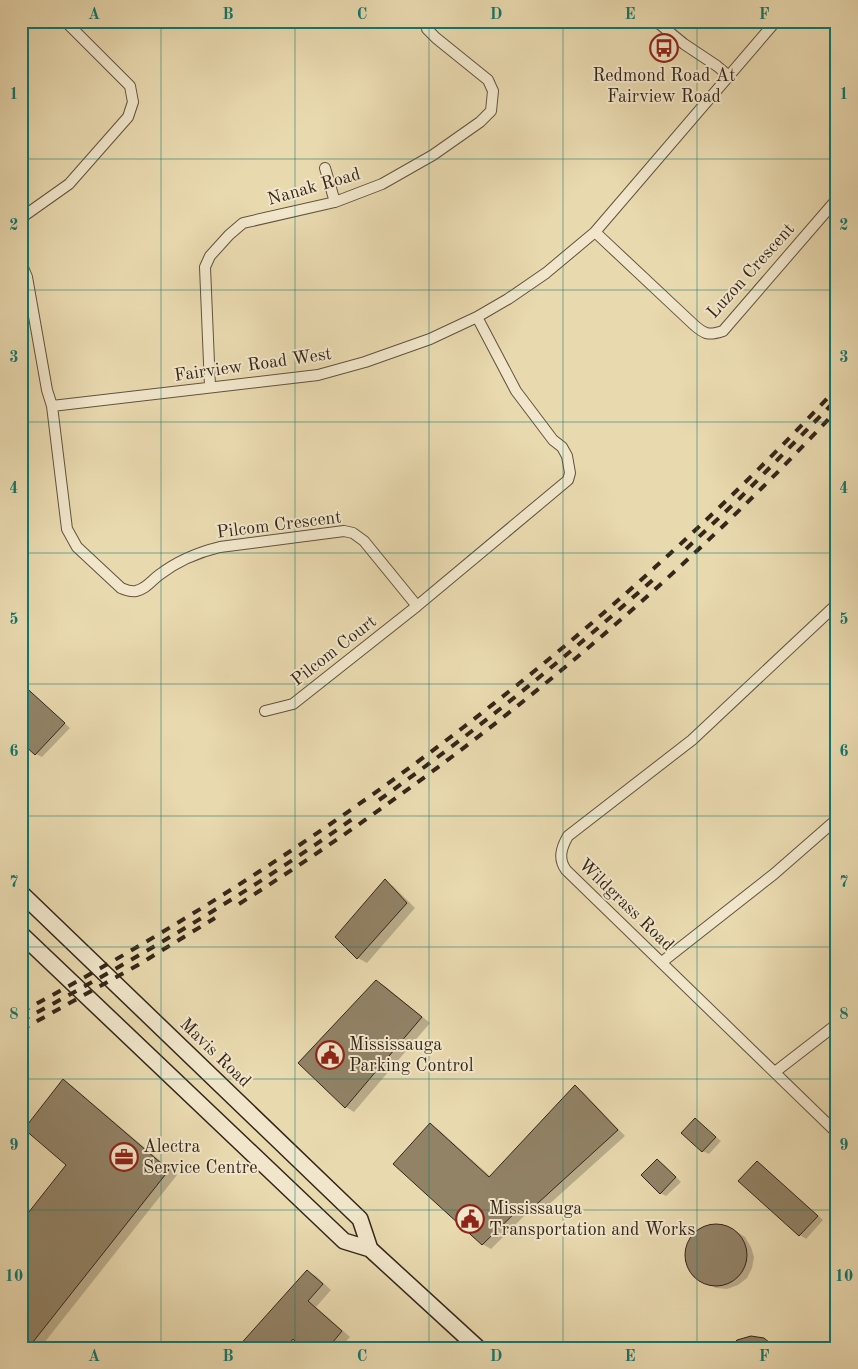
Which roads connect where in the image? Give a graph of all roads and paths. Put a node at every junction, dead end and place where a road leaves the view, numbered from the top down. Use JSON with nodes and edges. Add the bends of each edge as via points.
{"nodes":[{"id":1,"x":64,"y":21,"type":"edge"},
{"id":2,"x":426,"y":21,"type":"edge"},
{"id":3,"x":656,"y":21,"type":"edge"},
{"id":4,"x":776,"y":21,"type":"edge"},
{"id":5,"x":730,"y":77,"type":"junction"},
{"id":6,"x":325,"y":168,"type":"dead end"},
{"id":7,"x":837,"y":199,"type":"edge"},
{"id":8,"x":335,"y":202,"type":"junction"},
{"id":9,"x":21,"y":218,"type":"edge"},
{"id":10,"x":595,"y":232,"type":"junction"},
{"id":11,"x":21,"y":263,"type":"edge"},
{"id":12,"x":477,"y":317,"type":"junction"},
{"id":13,"x":210,"y":387,"type":"junction"},
{"id":14,"x":52,"y":406,"type":"junction"},
{"id":15,"x":837,"y":604,"type":"edge"},
{"id":16,"x":417,"y":606,"type":"junction"},
{"id":17,"x":265,"y":711,"type":"dead end"},
{"id":18,"x":837,"y":819,"type":"edge"},
{"id":19,"x":21,"y":893,"type":"edge"},
{"id":20,"x":21,"y":934,"type":"edge"},
{"id":21,"x":662,"y":962,"type":"junction"},
{"id":22,"x":837,"y":1024,"type":"edge"},
{"id":23,"x":775,"y":1072,"type":"junction"},
{"id":24,"x":837,"y":1133,"type":"edge"},
{"id":25,"x":370,"y":1249,"type":"junction"},
{"id":26,"x":478,"y":1348,"type":"edge"}],
"edges":[{"from":1,"to":9,"type":"street","via":[[130,86],[133,102],[128,117],[69,184]]},
{"from":2,"to":8,"type":"street","name":"Nanak Road","via":[[427,29],[436,38],[488,80],[493,90],[491,111],[425,160],[382,184]]},
{"from":3,"to":5,"type":"street"},
{"from":4,"to":5,"type":"street","name":"Fairview Road West"},
{"from":5,"to":10,"type":"street","name":"Fairview Road West"},
{"from":6,"to":8,"type":"street"},
{"from":7,"to":10,"type":"street","name":"Luzon Crescent","via":[[722,331],[712,334],[702,332]]},
{"from":8,"to":13,"type":"street","name":"Nanak Road","via":[[243,223],[210,256],[205,267]]},
{"from":10,"to":12,"type":"street","name":"Fairview Road West","via":[[546,273]]},
{"from":11,"to":14,"type":"street","name":"Pilcom Crescent","via":[[27,277]]},
{"from":12,"to":13,"type":"street","name":"Fairview Road West","via":[[430,339],[318,375]]},
{"from":12,"to":16,"type":"street","via":[[516,392],[562,447],[570,472],[565,483]]},
{"from":13,"to":14,"type":"street","name":"Fairview Road West"},
{"from":14,"to":16,"type":"street","name":"Pilcom Crescent","via":[[67,529],[77,547],[121,588],[130,592],[138,590],[205,550],[344,531],[364,541]]},
{"from":15,"to":21,"type":"street","name":"Wildgrass Road","via":[[692,740],[572,833],[565,842],[561,858],[566,870]]},
{"from":16,"to":17,"type":"street","name":"Pilcom Court","via":[[293,704]]},
{"from":18,"to":21,"type":"street","via":[[760,886]]},
{"from":19,"to":25,"type":"main road","name":"Mavis Road","via":[[360,1219]]},
{"from":20,"to":25,"type":"main road","name":"Mavis Road","via":[[344,1241]]},
{"from":21,"to":23,"type":"street","name":"Wildgrass Road"},
{"from":22,"to":23,"type":"street"},
{"from":23,"to":24,"type":"street","name":"Wildgrass Road"},
{"from":25,"to":26,"type":"main road","name":"Mavis Road"}]}
